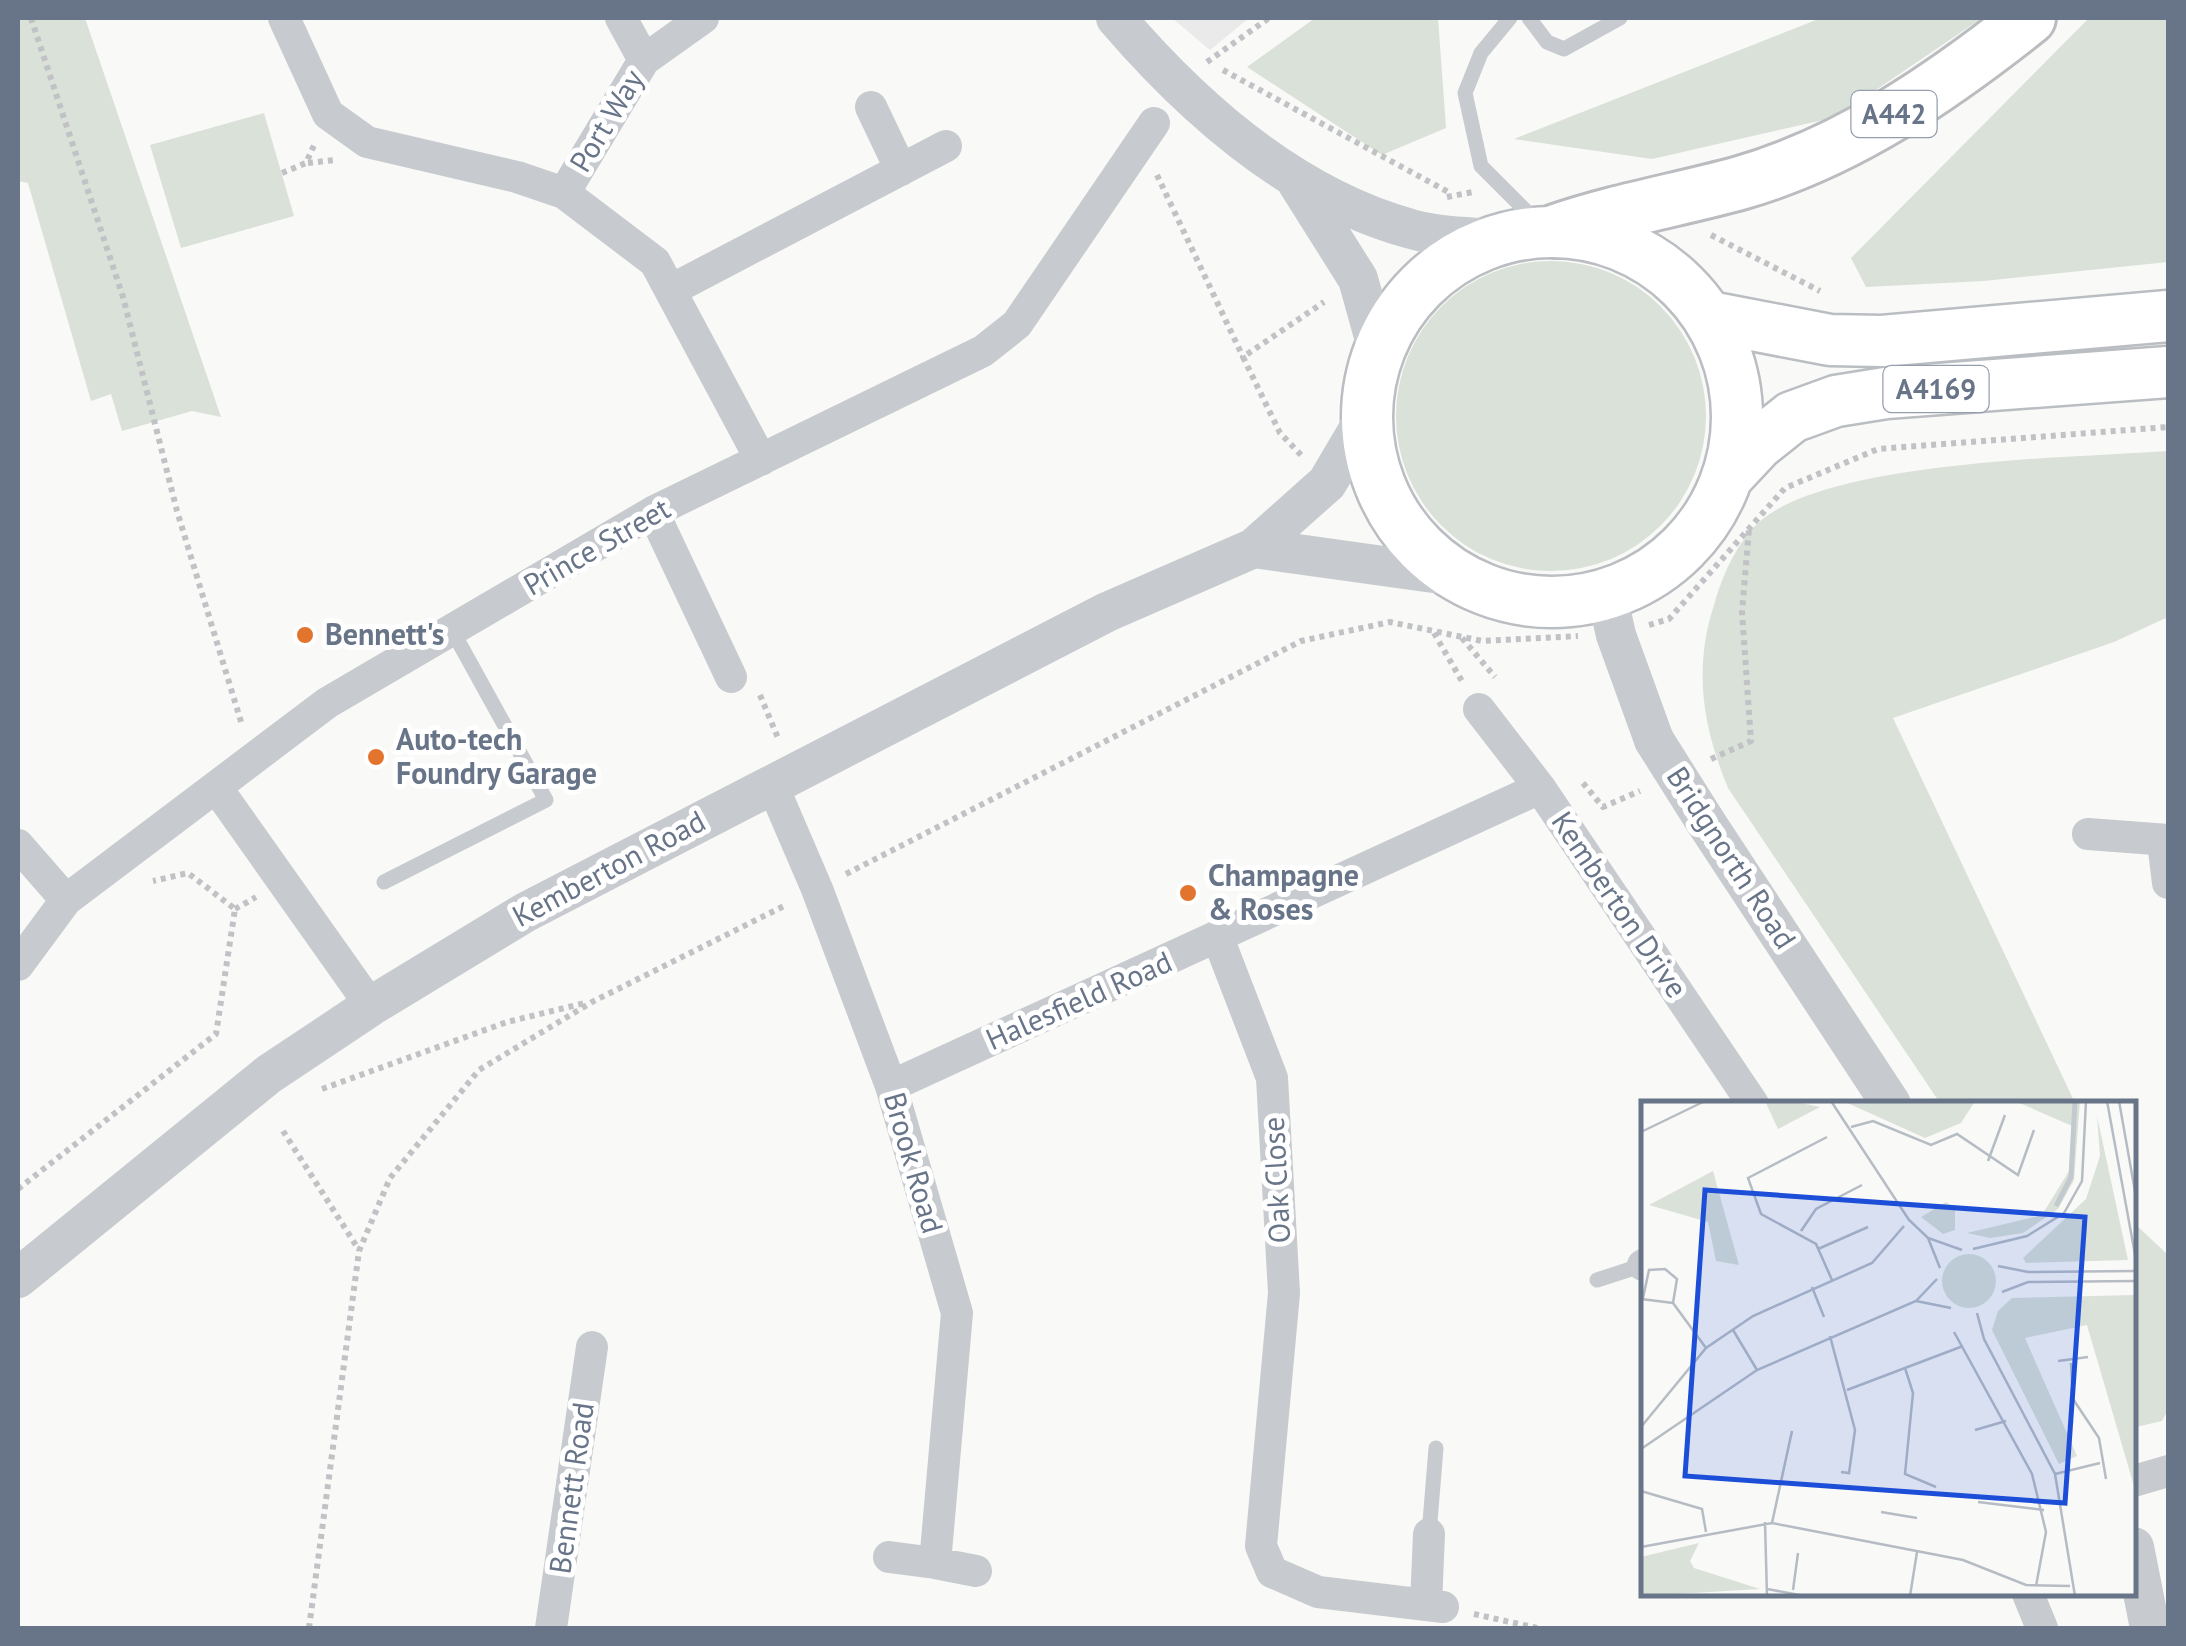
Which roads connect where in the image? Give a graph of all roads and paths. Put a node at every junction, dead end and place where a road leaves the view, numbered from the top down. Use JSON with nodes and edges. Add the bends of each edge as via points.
{"nodes":[{"id":1,"x":31,"y":18,"type":"edge"},
{"id":2,"x":284,"y":18,"type":"edge"},
{"id":3,"x":621,"y":18,"type":"edge"},
{"id":4,"x":703,"y":18,"type":"edge"},
{"id":5,"x":1116,"y":18,"type":"edge"},
{"id":6,"x":1269,"y":18,"type":"edge"},
{"id":7,"x":1510,"y":18,"type":"edge"},
{"id":8,"x":1529,"y":18,"type":"edge"},
{"id":9,"x":1620,"y":18,"type":"edge"},
{"id":10,"x":2028,"y":18,"type":"edge"},
{"id":11,"x":644,"y":60,"type":"junction"},
{"id":12,"x":1195,"y":74,"type":"junction"},
{"id":13,"x":871,"y":107,"type":"dead end"},
{"id":14,"x":1148,"y":133,"type":"joint"},
{"id":15,"x":946,"y":146,"type":"dead end"},
{"id":16,"x":902,"y":170,"type":"junction"},
{"id":17,"x":1297,"y":182,"type":"junction"},
{"id":18,"x":1506,"y":191,"type":"junction"},
{"id":19,"x":564,"y":193,"type":"junction"},
{"id":20,"x":1450,"y":193,"type":"junction"},
{"id":21,"x":1681,"y":197,"type":"junction"},
{"id":22,"x":1412,"y":230,"type":"junction"},
{"id":23,"x":1551,"y":231,"type":"junction"},
{"id":24,"x":1495,"y":240,"type":"junction"},
{"id":25,"x":1358,"y":279,"type":"junction"},
{"id":26,"x":671,"y":290,"type":"junction"},
{"id":27,"x":1826,"y":294,"type":"dead end"},
{"id":28,"x":2168,"y":316,"type":"edge"},
{"id":29,"x":1710,"y":317,"type":"junction"},
{"id":30,"x":1378,"y":350,"type":"junction"},
{"id":31,"x":1243,"y":357,"type":"junction"},
{"id":32,"x":2168,"y":372,"type":"edge"},
{"id":33,"x":1366,"y":417,"type":"junction"},
{"id":34,"x":2168,"y":428,"type":"edge"},
{"id":35,"x":761,"y":460,"type":"junction"},
{"id":36,"x":1729,"y":475,"type":"junction"},
{"id":37,"x":1327,"y":484,"type":"junction"},
{"id":38,"x":652,"y":512,"type":"junction"},
{"id":39,"x":1254,"y":548,"type":"junction"},
{"id":40,"x":1363,"y":564,"type":"junction"},
{"id":41,"x":1455,"y":576,"type":"junction"},
{"id":42,"x":1611,"y":614,"type":"junction"},
{"id":43,"x":1390,"y":622,"type":"junction"},
{"id":44,"x":452,"y":630,"type":"junction"},
{"id":45,"x":1433,"y":632,"type":"junction"},
{"id":46,"x":731,"y":678,"type":"joint"},
{"id":47,"x":1480,"y":710,"type":"joint"},
{"id":48,"x":252,"y":760,"type":"junction"},
{"id":49,"x":782,"y":776,"type":"junction"},
{"id":50,"x":216,"y":787,"type":"junction"},
{"id":51,"x":1540,"y":788,"type":"junction"},
{"id":52,"x":2088,"y":834,"type":"dead end"},
{"id":53,"x":2166,"y":841,"type":"edge"},
{"id":54,"x":18,"y":845,"type":"edge"},
{"id":55,"x":384,"y":882,"type":"dead end"},
{"id":56,"x":2168,"y":883,"type":"edge"},
{"id":57,"x":136,"y":885,"type":"dead end"},
{"id":58,"x":818,"y":889,"type":"junction"},
{"id":59,"x":66,"y":900,"type":"junction"},
{"id":60,"x":1218,"y":938,"type":"junction"},
{"id":61,"x":18,"y":965,"type":"edge"},
{"id":62,"x":592,"y":1002,"type":"junction"},
{"id":63,"x":371,"y":1006,"type":"junction"},
{"id":64,"x":891,"y":1086,"type":"junction"},
{"id":65,"x":308,"y":1094,"type":"dead end"},
{"id":66,"x":1751,"y":1101,"type":"edge"},
{"id":67,"x":1889,"y":1101,"type":"edge"},
{"id":68,"x":282,"y":1131,"type":"dead end"},
{"id":69,"x":18,"y":1189,"type":"edge"},
{"id":70,"x":359,"y":1251,"type":"junction"},
{"id":71,"x":1641,"y":1266,"type":"edge"},
{"id":72,"x":18,"y":1278,"type":"edge"},
{"id":73,"x":1597,"y":1280,"type":"dead end"},
{"id":74,"x":592,"y":1347,"type":"dead end"},
{"id":75,"x":1436,"y":1448,"type":"dead end"},
{"id":76,"x":2168,"y":1471,"type":"edge"},
{"id":77,"x":2136,"y":1479,"type":"edge"},
{"id":78,"x":1429,"y":1534,"type":"joint"},
{"id":79,"x":889,"y":1557,"type":"dead end"},
{"id":80,"x":2136,"y":1557,"type":"edge"},
{"id":81,"x":935,"y":1563,"type":"junction"},
{"id":82,"x":976,"y":1571,"type":"dead end"},
{"id":83,"x":2029,"y":1596,"type":"edge"},
{"id":84,"x":1435,"y":1606,"type":"junction"},
{"id":85,"x":309,"y":1628,"type":"edge"},
{"id":86,"x":551,"y":1628,"type":"edge"},
{"id":87,"x":1537,"y":1628,"type":"edge"},
{"id":88,"x":2042,"y":1628,"type":"edge"},
{"id":89,"x":2150,"y":1628,"type":"edge"}],
"edges":[{"from":1,"to":48,"type":"path","via":[[123,297]]},
{"from":2,"to":19,"type":"street","via":[[328,114],[368,142]]},
{"from":3,"to":11,"type":"street"},
{"from":4,"to":11,"type":"street","name":"Port Way"},
{"from":5,"to":12,"type":"street"},
{"from":6,"to":12,"type":"path"},
{"from":7,"to":18,"type":"lane","via":[[1482,53],[1465,92],[1481,166]]},
{"from":8,"to":9,"type":"lane","via":[[1548,42],[1564,49]]},
{"from":10,"to":21,"type":"highway","number":"A442","via":[[1862,135],[1743,182]]},
{"from":11,"to":19,"type":"street","name":"Port Way"},
{"from":12,"to":17,"type":"street"},
{"from":12,"to":20,"type":"path"},
{"from":13,"to":16,"type":"street"},
{"from":14,"to":31,"type":"path"},
{"from":14,"to":35,"type":"street","name":"Prince Street","via":[[1017,324],[983,352]]},
{"from":15,"to":16,"type":"street"},
{"from":16,"to":26,"type":"street"},
{"from":17,"to":22,"type":"street"},
{"from":17,"to":25,"type":"street"},
{"from":18,"to":20,"type":"path"},
{"from":18,"to":23,"type":"lane"},
{"from":19,"to":26,"type":"street","via":[[655,262]]},
{"from":20,"to":22,"type":"path"},
{"from":21,"to":23,"type":"highway","number":"A442"},
{"from":21,"to":27,"type":"path","via":[[1696,227]]},
{"from":22,"to":24,"type":"street"},
{"from":23,"to":24,"type":"main road"},
{"from":23,"to":29,"type":"main road","via":[[1601,237],[1644,254],[1681,282]]},
{"from":24,"to":30,"type":"main road","via":[[1445,264],[1405,302]]},
{"from":25,"to":30,"type":"street"},
{"from":25,"to":31,"type":"path"},
{"from":26,"to":35,"type":"street"},
{"from":28,"to":29,"type":"main road","number":"A4169","via":[[1882,341],[1830,340]]},
{"from":29,"to":36,"type":"main road","via":[[1738,394]]},
{"from":30,"to":33,"type":"main road"},
{"from":31,"to":37,"type":"path","via":[[1280,433]]},
{"from":32,"to":36,"type":"main road","number":"A4169","via":[[1836,401],[1792,417]]},
{"from":33,"to":37,"type":"street","name":"Kemberton Road"},
{"from":33,"to":41,"type":"main road","via":[[1372,464],[1390,508],[1418,546]]},
{"from":34,"to":42,"type":"path","via":[[1878,449],[1786,488],[1669,620]]},
{"from":35,"to":38,"type":"street","name":"Prince Street"},
{"from":36,"to":42,"type":"main road","via":[[1705,522]]},
{"from":37,"to":39,"type":"street","name":"Kemberton Road"},
{"from":38,"to":44,"type":"street","name":"Prince Street"},
{"from":38,"to":46,"type":"street"},
{"from":39,"to":40,"type":"street"},
{"from":39,"to":49,"type":"street","name":"Kemberton Road","via":[[1107,612]]},
{"from":40,"to":41,"type":"street"},
{"from":40,"to":43,"type":"path"},
{"from":41,"to":42,"type":"main road","via":[[1503,597]]},
{"from":42,"to":45,"type":"path","via":[[1482,642]]},
{"from":42,"to":67,"type":"street","name":"Bridgnorth Road","bridge":true,"via":[[1654,740]]},
{"from":43,"to":45,"type":"path"},
{"from":43,"to":58,"type":"path","via":[[1301,641]]},
{"from":44,"to":48,"type":"street","name":"Prince Street","via":[[327,703]]},
{"from":44,"to":55,"type":"lane","via":[[546,800]]},
{"from":45,"to":47,"type":"path"},
{"from":46,"to":49,"type":"path","via":[[756,684]]},
{"from":47,"to":51,"type":"street","name":"Kemberton Drive"},
{"from":48,"to":50,"type":"street","name":"Prince Street"},
{"from":49,"to":58,"type":"street","name":"Brook Road"},
{"from":49,"to":63,"type":"street","name":"Kemberton Road","via":[[526,912]]},
{"from":50,"to":59,"type":"street","name":"Prince Street"},
{"from":50,"to":63,"type":"street"},
{"from":51,"to":60,"type":"street","name":"Halesfield Road"},
{"from":51,"to":66,"type":"street","name":"Kemberton Drive"},
{"from":52,"to":53,"type":"street"},
{"from":53,"to":56,"type":"street"},
{"from":54,"to":59,"type":"street"},
{"from":57,"to":69,"type":"path","via":[[188,873],[235,909],[216,1034]]},
{"from":58,"to":62,"type":"path"},
{"from":58,"to":64,"type":"street","name":"Brook Road"},
{"from":59,"to":61,"type":"street","name":"Prince Street"},
{"from":60,"to":64,"type":"street","name":"Halesfield Road"},
{"from":60,"to":84,"type":"street","name":"Oak Close","via":[[1272,1078],[1284,1293],[1261,1546],[1272,1572],[1318,1592]]},
{"from":62,"to":65,"type":"path","via":[[507,1022]]},
{"from":62,"to":70,"type":"path","via":[[479,1070],[390,1178]]},
{"from":63,"to":72,"type":"street","name":"Kemberton Road","via":[[269,1074]]},
{"from":64,"to":81,"type":"street","name":"Brook Road","via":[[957,1313]]},
{"from":68,"to":70,"type":"path"},
{"from":70,"to":85,"type":"path"},
{"from":71,"to":73,"type":"lane"},
{"from":74,"to":86,"type":"street","name":"Bennett Road"},
{"from":75,"to":78,"type":"lane"},
{"from":76,"to":77,"type":"street"},
{"from":78,"to":84,"type":"street"},
{"from":79,"to":81,"type":"street"},
{"from":80,"to":89,"type":"street"},
{"from":81,"to":82,"type":"street"},
{"from":83,"to":88,"type":"street"},
{"from":84,"to":87,"type":"path"}]}
